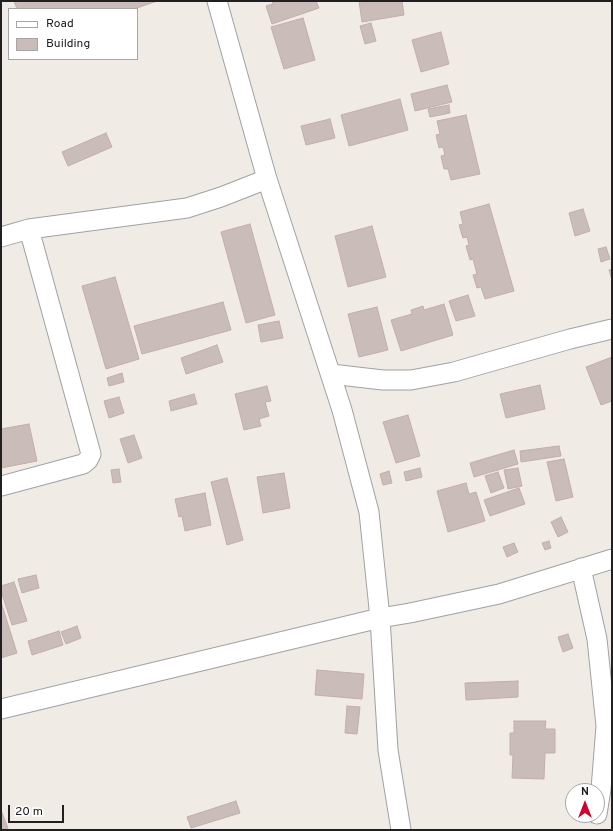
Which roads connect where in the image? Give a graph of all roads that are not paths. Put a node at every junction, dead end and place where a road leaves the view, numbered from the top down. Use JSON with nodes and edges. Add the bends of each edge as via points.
{"nodes":[{"id":1,"x":217,"y":1,"type":"edge"},
{"id":2,"x":267,"y":179,"type":"junction"},
{"id":3,"x":29,"y":229,"type":"junction"},
{"id":4,"x":1,"y":237,"type":"edge"},
{"id":5,"x":612,"y":329,"type":"edge"},
{"id":6,"x":330,"y":374,"type":"junction"},
{"id":7,"x":1,"y":486,"type":"edge"},
{"id":8,"x":612,"y":559,"type":"edge"},
{"id":9,"x":581,"y":568,"type":"junction"},
{"id":10,"x":380,"y":618,"type":"junction"},
{"id":11,"x":1,"y":709,"type":"edge"},
{"id":12,"x":601,"y":783,"type":"edge"},
{"id":13,"x":401,"y":830,"type":"edge"}],
"edges":[{"from":1,"to":2,"type":"street"},
{"from":2,"to":3,"type":"street","via":[[187,208]]},
{"from":2,"to":6,"type":"street"},
{"from":3,"to":4,"type":"street"},
{"from":3,"to":7,"type":"street","via":[[91,454],[83,464]]},
{"from":5,"to":6,"type":"street","via":[[454,372],[411,380],[383,380]]},
{"from":6,"to":10,"type":"street","via":[[369,512]]},
{"from":8,"to":9,"type":"street"},
{"from":9,"to":10,"type":"street","via":[[499,594]]},
{"from":9,"to":12,"type":"street","via":[[597,639],[606,726]]},
{"from":10,"to":11,"type":"street"},
{"from":10,"to":13,"type":"street","via":[[388,750]]}]}
